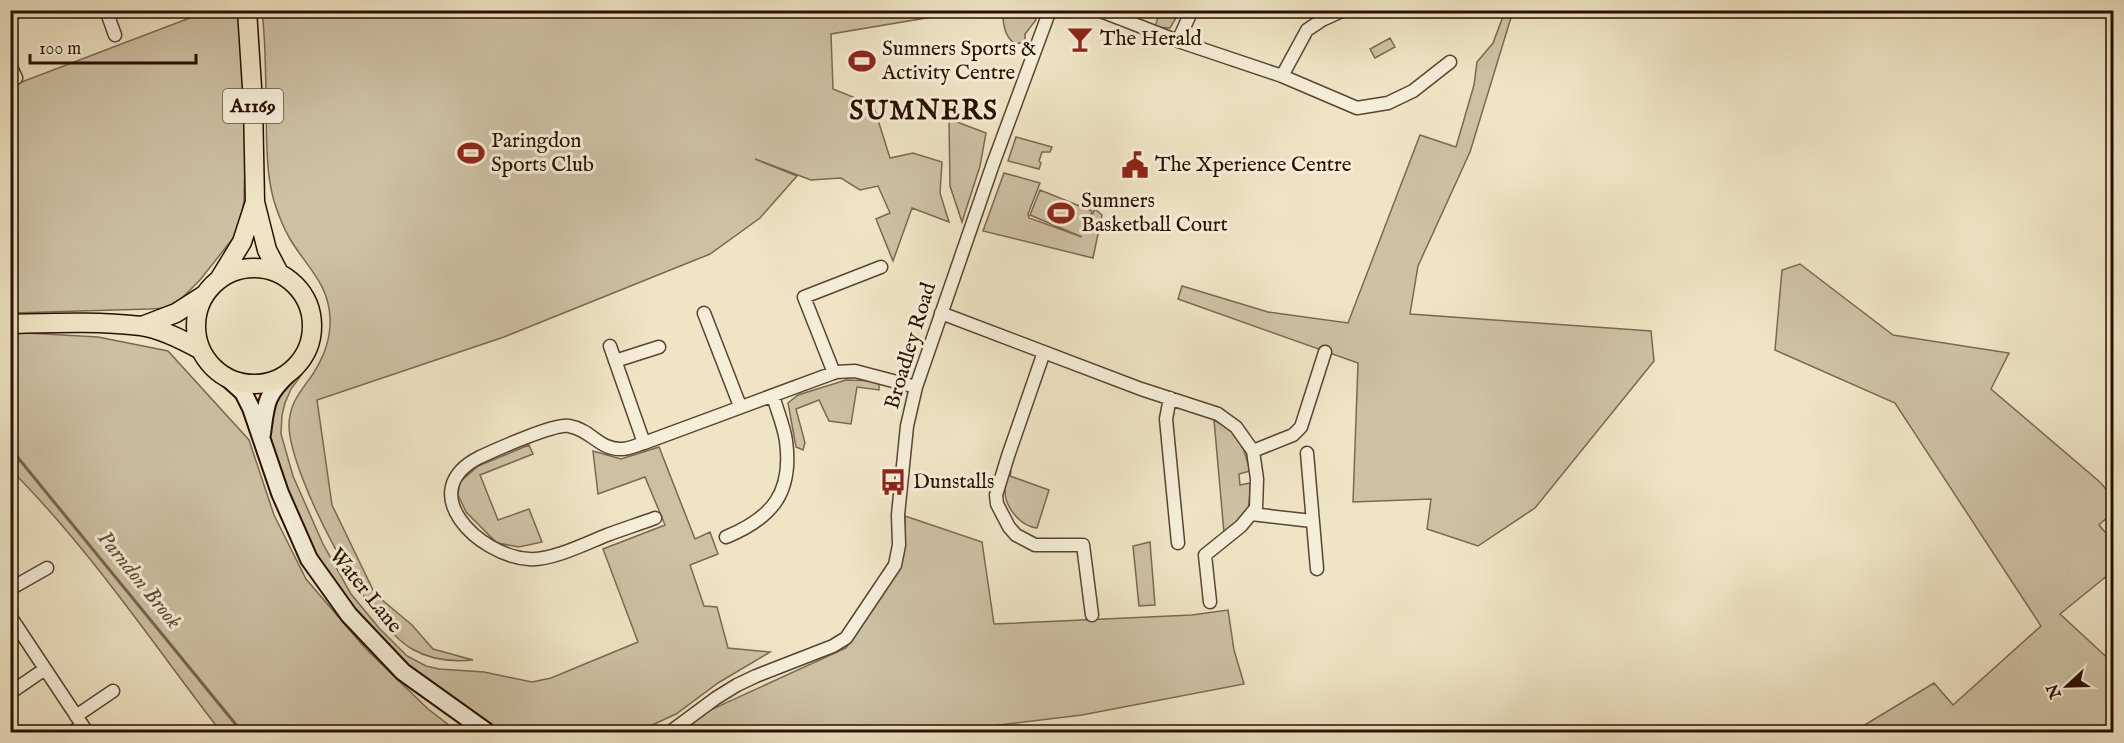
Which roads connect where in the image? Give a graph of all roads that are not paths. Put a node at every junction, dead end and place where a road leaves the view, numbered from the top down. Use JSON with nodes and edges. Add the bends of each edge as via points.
{"nodes":[{"id":1,"x":106,"y":10,"type":"edge"},
{"id":2,"x":247,"y":10,"type":"edge"},
{"id":3,"x":1050,"y":10,"type":"edge"},
{"id":4,"x":1098,"y":10,"type":"edge"},
{"id":5,"x":1192,"y":10,"type":"edge"},
{"id":6,"x":1344,"y":10,"type":"edge"},
{"id":7,"x":115,"y":35,"type":"dead end"},
{"id":8,"x":1178,"y":41,"type":"junction"},
{"id":9,"x":1450,"y":63,"type":"dead end"},
{"id":10,"x":10,"y":65,"type":"edge"},
{"id":11,"x":1282,"y":76,"type":"junction"},
{"id":12,"x":16,"y":78,"type":"dead end"},
{"id":13,"x":255,"y":201,"type":"junction"},
{"id":14,"x":881,"y":267,"type":"dead end"},
{"id":15,"x":279,"y":273,"type":"junction"},
{"id":16,"x":220,"y":278,"type":"junction"},
{"id":17,"x":204,"y":295,"type":"junction"},
{"id":18,"x":704,"y":313,"type":"dead end"},
{"id":19,"x":941,"y":313,"type":"junction"},
{"id":20,"x":10,"y":324,"type":"edge"},
{"id":21,"x":142,"y":326,"type":"junction"},
{"id":22,"x":610,"y":346,"type":"dead end"},
{"id":23,"x":658,"y":347,"type":"dead end"},
{"id":24,"x":201,"y":350,"type":"junction"},
{"id":25,"x":1044,"y":352,"type":"junction"},
{"id":26,"x":1325,"y":352,"type":"dead end"},
{"id":27,"x":615,"y":362,"type":"junction"},
{"id":28,"x":834,"y":373,"type":"junction"},
{"id":29,"x":288,"y":374,"type":"junction"},
{"id":30,"x":224,"y":375,"type":"junction"},
{"id":31,"x":916,"y":387,"type":"junction"},
{"id":32,"x":773,"y":396,"type":"junction"},
{"id":33,"x":1170,"y":398,"type":"junction"},
{"id":34,"x":740,"y":406,"type":"junction"},
{"id":35,"x":262,"y":438,"type":"junction"},
{"id":36,"x":644,"y":443,"type":"junction"},
{"id":37,"x":1253,"y":451,"type":"junction"},
{"id":38,"x":1307,"y":453,"type":"dead end"},
{"id":39,"x":1251,"y":514,"type":"junction"},
{"id":40,"x":655,"y":518,"type":"dead end"},
{"id":41,"x":1312,"y":522,"type":"junction"},
{"id":42,"x":726,"y":537,"type":"dead end"},
{"id":43,"x":1178,"y":543,"type":"dead end"},
{"id":44,"x":47,"y":568,"type":"dead end"},
{"id":45,"x":1317,"y":569,"type":"dead end"},
{"id":46,"x":10,"y":589,"type":"edge"},
{"id":47,"x":1209,"y":602,"type":"dead end"},
{"id":48,"x":1092,"y":615,"type":"dead end"},
{"id":49,"x":12,"y":622,"type":"edge"},
{"id":50,"x":45,"y":669,"type":"junction"},
{"id":51,"x":113,"y":690,"type":"dead end"},
{"id":52,"x":10,"y":693,"type":"edge"},
{"id":53,"x":79,"y":727,"type":"edge"},
{"id":54,"x":487,"y":732,"type":"edge"},
{"id":55,"x":670,"y":732,"type":"edge"}],
"edges":[{"from":1,"to":7,"type":"street"},
{"from":2,"to":13,"type":"main road","number":"A1169"},
{"from":3,"to":19,"type":"street","name":"Broadley Road"},
{"from":4,"to":8,"type":"street"},
{"from":5,"to":8,"type":"street"},
{"from":6,"to":11,"type":"street","via":[[1307,30]]},
{"from":8,"to":11,"type":"street"},
{"from":9,"to":11,"type":"street","via":[[1389,104],[1357,108]]},
{"from":10,"to":12,"type":"street"},
{"from":13,"to":15,"type":"main road","number":"A1169","via":[[267,249]]},
{"from":13,"to":16,"type":"main road","number":"A1169","via":[[242,242]]},
{"from":14,"to":28,"type":"street","via":[[804,297]]},
{"from":15,"to":16,"type":"main road","via":[[252,267]]},
{"from":15,"to":29,"type":"main road","via":[[299,289],[309,305],[312,320],[307,352]]},
{"from":16,"to":17,"type":"main road"},
{"from":17,"to":21,"type":"main road","via":[[176,313]]},
{"from":17,"to":24,"type":"main road","via":[[196,320]]},
{"from":18,"to":34,"type":"street"},
{"from":19,"to":25,"type":"street"},
{"from":19,"to":31,"type":"street","name":"Broadley Road"},
{"from":20,"to":21,"type":"main road"},
{"from":21,"to":24,"type":"main road","via":[[175,336]]},
{"from":22,"to":27,"type":"street"},
{"from":23,"to":27,"type":"street"},
{"from":24,"to":30,"type":"main road"},
{"from":25,"to":33,"type":"street"},
{"from":25,"to":48,"type":"street","via":[[1008,456],[997,504],[1016,535],[1035,544],[1083,545]]},
{"from":26,"to":37,"type":"street","via":[[1301,427],[1293,435]]},
{"from":27,"to":36,"type":"street"},
{"from":28,"to":31,"type":"street","via":[[855,371]]},
{"from":28,"to":32,"type":"street"},
{"from":29,"to":30,"type":"main road","via":[[263,384],[242,383]]},
{"from":29,"to":35,"type":"main road","name":"Water Lane","via":[[266,401]]},
{"from":30,"to":35,"type":"main road","name":"Water Lane","via":[[243,392]]},
{"from":31,"to":55,"type":"street","name":"Broadley Road","via":[[907,426],[895,565],[846,638],[737,685]]},
{"from":32,"to":34,"type":"street"},
{"from":32,"to":42,"type":"street","via":[[786,439],[788,473],[775,504],[761,519]]},
{"from":33,"to":37,"type":"street","via":[[1218,414],[1236,427]]},
{"from":33,"to":43,"type":"street","via":[[1166,419]]},
{"from":34,"to":36,"type":"street"},
{"from":35,"to":54,"type":"main road","name":"Water Lane","via":[[280,493],[309,559],[349,615],[404,672]]},
{"from":36,"to":40,"type":"street","via":[[623,449],[606,447],[586,431],[567,425],[478,458],[458,474],[450,493],[464,527],[486,546],[508,557],[532,560],[563,553]]},
{"from":37,"to":39,"type":"street","via":[[1257,479],[1256,508]]},
{"from":38,"to":41,"type":"street"},
{"from":39,"to":41,"type":"street"},
{"from":39,"to":47,"type":"street","via":[[1205,555]]},
{"from":41,"to":45,"type":"street"},
{"from":44,"to":46,"type":"street"},
{"from":49,"to":50,"type":"street"},
{"from":50,"to":52,"type":"street"},
{"from":50,"to":53,"type":"street"},
{"from":51,"to":53,"type":"street"}]}
